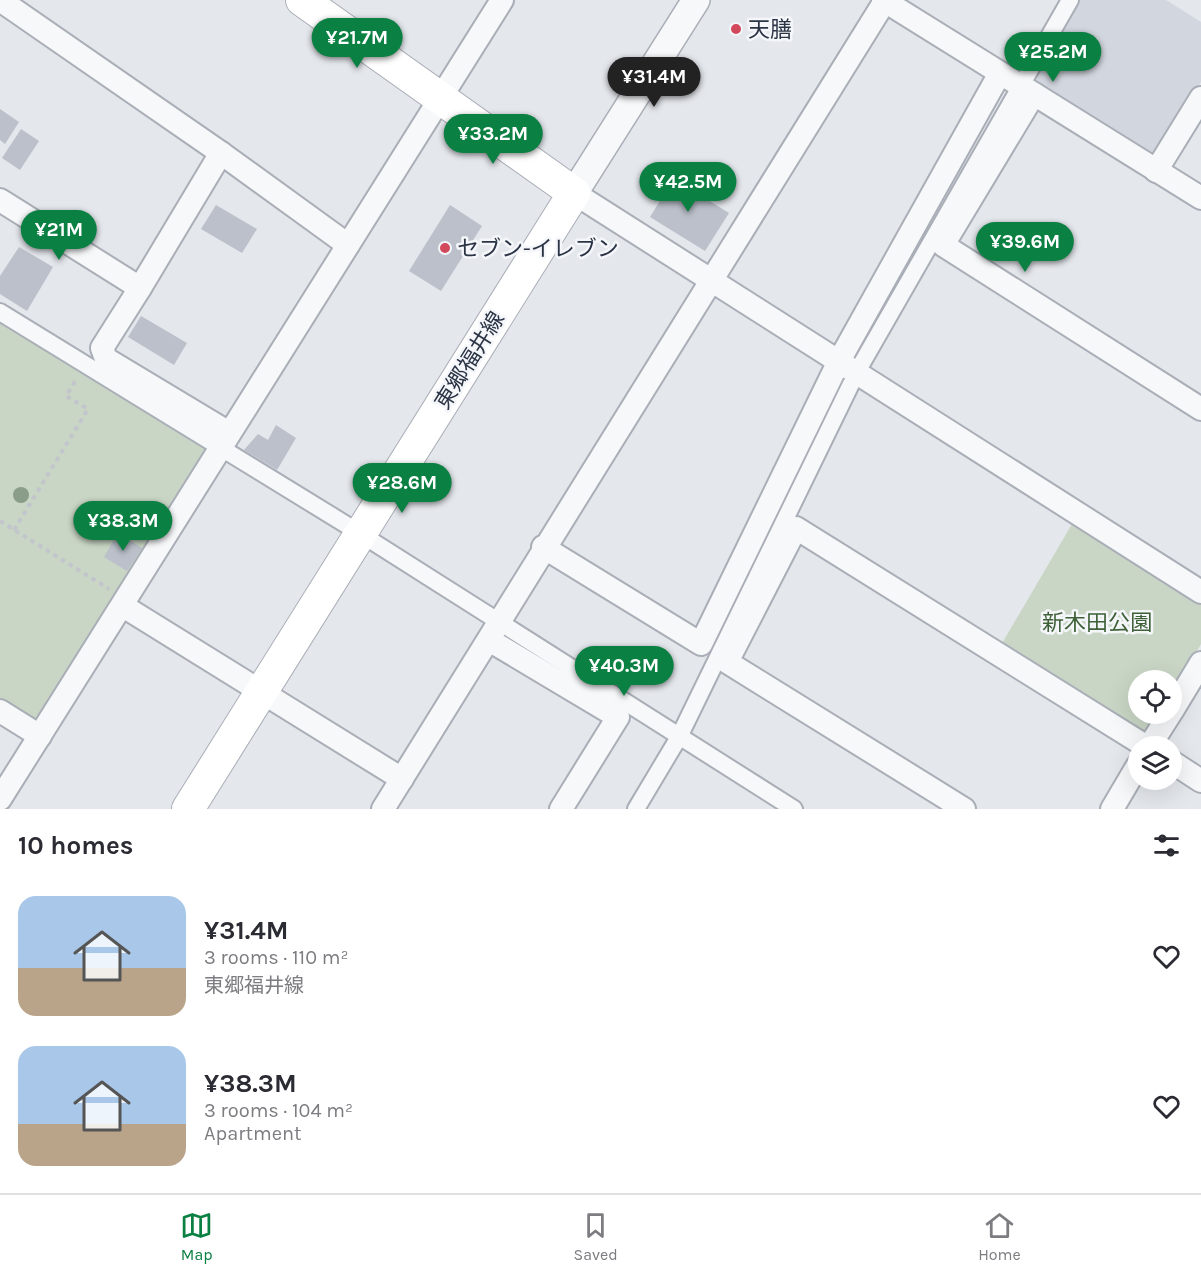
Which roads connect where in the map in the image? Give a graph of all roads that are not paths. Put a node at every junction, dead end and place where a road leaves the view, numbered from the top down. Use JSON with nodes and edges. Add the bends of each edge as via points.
{"nodes":[{"id":1,"x":0,"y":0,"type":"edge"},
{"id":2,"x":302,"y":0,"type":"edge"},
{"id":3,"x":502,"y":0,"type":"edge"},
{"id":4,"x":696,"y":0,"type":"edge"},
{"id":5,"x":1070,"y":0,"type":"edge"},
{"id":6,"x":884,"y":1,"type":"edge"},
{"id":7,"x":1000,"y":73,"type":"junction"},
{"id":8,"x":1027,"y":90,"type":"junction"},
{"id":9,"x":440,"y":98,"type":"junction"},
{"id":10,"x":1201,"y":98,"type":"edge"},
{"id":11,"x":221,"y":153,"type":"junction"},
{"id":12,"x":1156,"y":171,"type":"junction"},
{"id":13,"x":574,"y":193,"type":"junction"},
{"id":14,"x":1201,"y":198,"type":"edge"},
{"id":15,"x":0,"y":200,"type":"edge"},
{"id":16,"x":348,"y":244,"type":"junction"},
{"id":17,"x":712,"y":281,"type":"junction"},
{"id":18,"x":140,"y":288,"type":"junction"},
{"id":19,"x":0,"y":312,"type":"edge"},
{"id":20,"x":838,"y":361,"type":"junction"},
{"id":21,"x":862,"y":363,"type":"dead end"},
{"id":22,"x":851,"y":384,"type":"dead end"},
{"id":23,"x":1201,"y":409,"type":"edge"},
{"id":24,"x":225,"y":440,"type":"junction"},
{"id":25,"x":360,"y":534,"type":"junction"},
{"id":26,"x":543,"y":548,"type":"junction"},
{"id":27,"x":1201,"y":592,"type":"edge"},
{"id":28,"x":116,"y":598,"type":"junction"},
{"id":29,"x":494,"y":631,"type":"junction"},
{"id":30,"x":1201,"y":663,"type":"edge"},
{"id":31,"x":261,"y":692,"type":"junction"},
{"id":32,"x":1182,"y":695,"type":"edge"},
{"id":33,"x":0,"y":711,"type":"edge"},
{"id":34,"x":40,"y":736,"type":"junction"},
{"id":35,"x":1130,"y":736,"type":"edge"},
{"id":36,"x":679,"y":737,"type":"junction"},
{"id":37,"x":1182,"y":769,"type":"edge"},
{"id":38,"x":402,"y":779,"type":"junction"},
{"id":39,"x":1201,"y":781,"type":"edge"},
{"id":40,"x":1128,"y":782,"type":"edge"},
{"id":41,"x":0,"y":799,"type":"edge"},
{"id":42,"x":933,"y":801,"type":"edge"},
{"id":43,"x":188,"y":809,"type":"edge"},
{"id":44,"x":383,"y":809,"type":"edge"},
{"id":45,"x":561,"y":809,"type":"edge"},
{"id":46,"x":636,"y":809,"type":"edge"},
{"id":47,"x":794,"y":809,"type":"edge"},
{"id":48,"x":964,"y":809,"type":"edge"},
{"id":49,"x":1112,"y":809,"type":"edge"}],
"edges":[{"from":1,"to":11,"type":"street"},
{"from":2,"to":9,"type":"main road"},
{"from":3,"to":9,"type":"street"},
{"from":4,"to":13,"type":"street"},
{"from":5,"to":8,"type":"street"},
{"from":6,"to":7,"type":"street"},
{"from":6,"to":17,"type":"street"},
{"from":7,"to":8,"type":"street"},
{"from":7,"to":20,"type":"street"},
{"from":8,"to":12,"type":"street"},
{"from":8,"to":21,"type":"street"},
{"from":8,"to":23,"type":"street","via":[[943,245]]},
{"from":9,"to":13,"type":"main road"},
{"from":9,"to":16,"type":"street"},
{"from":10,"to":12,"type":"street"},
{"from":11,"to":16,"type":"street"},
{"from":11,"to":18,"type":"street"},
{"from":12,"to":14,"type":"street"},
{"from":13,"to":17,"type":"street"},
{"from":13,"to":25,"type":"main road","name":"東郷福井線"},
{"from":15,"to":18,"type":"street"},
{"from":16,"to":24,"type":"street"},
{"from":17,"to":20,"type":"street"},
{"from":17,"to":26,"type":"street"},
{"from":18,"to":24,"type":"street","via":[[102,348],[106,359]]},
{"from":19,"to":24,"type":"street","via":[[85,364]]},
{"from":20,"to":26,"type":"street","via":[[701,644]]},
{"from":20,"to":27,"type":"street"},
{"from":22,"to":36,"type":"street"},
{"from":24,"to":25,"type":"street"},
{"from":24,"to":28,"type":"street"},
{"from":25,"to":29,"type":"street"},
{"from":25,"to":31,"type":"main road","name":"東郷福井線"},
{"from":26,"to":29,"type":"street"},
{"from":28,"to":31,"type":"street"},
{"from":28,"to":34,"type":"street"},
{"from":29,"to":36,"type":"street"},
{"from":29,"to":38,"type":"street"},
{"from":29,"to":45,"type":"street","via":[[618,717]]},
{"from":30,"to":32,"type":"street"},
{"from":31,"to":38,"type":"street"},
{"from":31,"to":43,"type":"main road","name":"東郷福井線"},
{"from":33,"to":34,"type":"street"},
{"from":34,"to":41,"type":"street"},
{"from":35,"to":42,"type":"street","via":[[796,528],[727,662]]},
{"from":36,"to":46,"type":"street"},
{"from":36,"to":47,"type":"street"},
{"from":37,"to":39,"type":"street"},
{"from":38,"to":44,"type":"street"},
{"from":40,"to":49,"type":"street"},
{"from":42,"to":48,"type":"street"}]}
